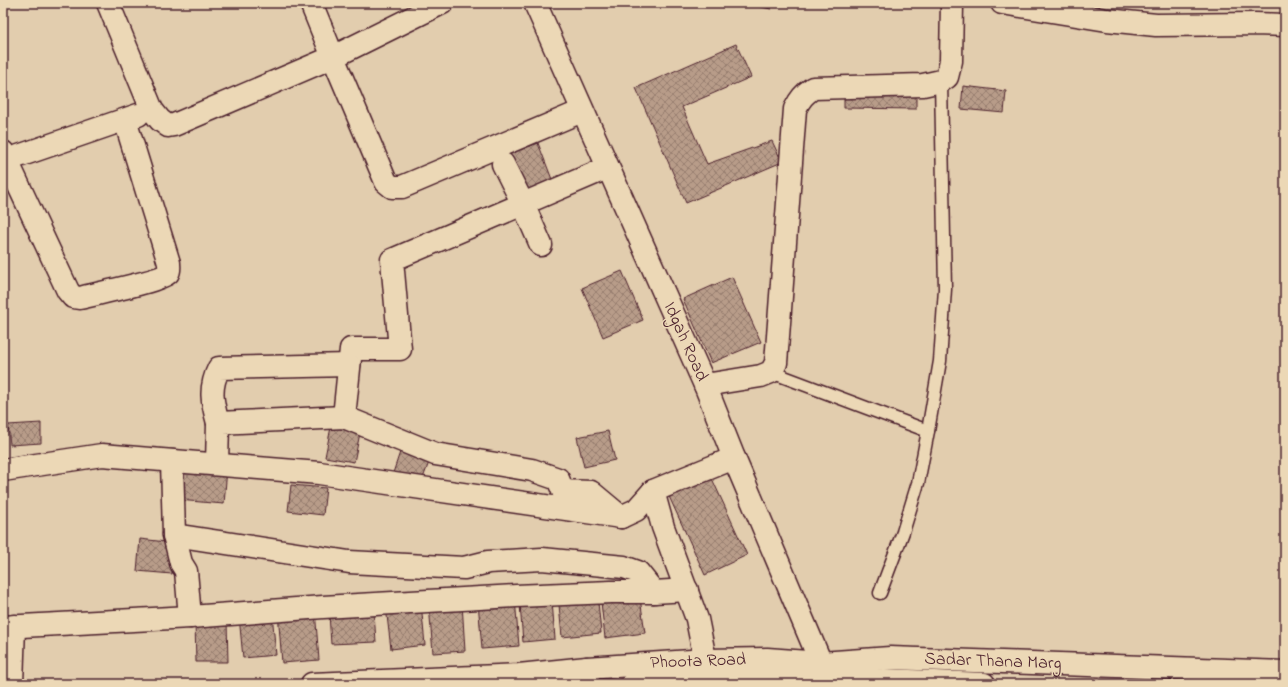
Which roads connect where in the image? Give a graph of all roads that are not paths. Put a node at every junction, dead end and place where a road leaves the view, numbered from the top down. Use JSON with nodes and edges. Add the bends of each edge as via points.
{"nodes":[{"id":1,"x":108,"y":3,"type":"edge"},
{"id":2,"x":311,"y":3,"type":"edge"},
{"id":3,"x":442,"y":3,"type":"edge"},
{"id":4,"x":535,"y":3,"type":"edge"},
{"id":5,"x":952,"y":3,"type":"edge"},
{"id":6,"x":1002,"y":3,"type":"edge"},
{"id":7,"x":1285,"y":26,"type":"edge"},
{"id":8,"x":334,"y":57,"type":"junction"},
{"id":9,"x":941,"y":81,"type":"junction"},
{"id":10,"x":152,"y":110,"type":"junction"},
{"id":11,"x":582,"y":111,"type":"junction"},
{"id":12,"x":124,"y":120,"type":"junction"},
{"id":13,"x":5,"y":156,"type":"edge"},
{"id":14,"x":502,"y":164,"type":"dead end"},
{"id":15,"x":607,"y":168,"type":"junction"},
{"id":16,"x":523,"y":204,"type":"junction"},
{"id":17,"x":541,"y":245,"type":"dead end"},
{"id":18,"x":350,"y":365,"type":"junction"},
{"id":19,"x":771,"y":372,"type":"junction"},
{"id":20,"x":705,"y":385,"type":"junction"},
{"id":21,"x":344,"y":417,"type":"junction"},
{"id":22,"x":218,"y":423,"type":"junction"},
{"id":23,"x":928,"y":431,"type":"junction"},
{"id":24,"x":734,"y":458,"type":"junction"},
{"id":25,"x":172,"y":461,"type":"junction"},
{"id":26,"x":217,"y":464,"type":"junction"},
{"id":27,"x":3,"y":470,"type":"edge"},
{"id":28,"x":653,"y":491,"type":"junction"},
{"id":29,"x":621,"y":517,"type":"junction"},
{"id":30,"x":174,"y":535,"type":"junction"},
{"id":31,"x":687,"y":590,"type":"junction"},
{"id":32,"x":654,"y":592,"type":"junction"},
{"id":33,"x":880,"y":593,"type":"dead end"},
{"id":34,"x":190,"y":617,"type":"junction"},
{"id":35,"x":9,"y":626,"type":"edge"},
{"id":36,"x":821,"y":663,"type":"junction"},
{"id":37,"x":708,"y":669,"type":"junction"},
{"id":38,"x":1285,"y":672,"type":"edge"},
{"id":39,"x":587,"y":676,"type":"edge"},
{"id":40,"x":12,"y":684,"type":"edge"},
{"id":41,"x":312,"y":684,"type":"edge"},
{"id":42,"x":632,"y":684,"type":"edge"},
{"id":43,"x":828,"y":684,"type":"edge"},
{"id":44,"x":984,"y":684,"type":"edge"}],
"edges":[{"from":1,"to":10,"type":"street"},
{"from":2,"to":8,"type":"street"},
{"from":3,"to":8,"type":"street"},
{"from":4,"to":11,"type":"street","name":"Idgah Road"},
{"from":5,"to":9,"type":"street","via":[[951,61],[947,77]]},
{"from":6,"to":7,"type":"street","via":[[1156,25]]},
{"from":8,"to":10,"type":"street","via":[[174,125],[164,124]]},
{"from":8,"to":11,"type":"street","via":[[386,182],[392,187],[402,188]]},
{"from":9,"to":19,"type":"street","via":[[923,85],[813,88],[799,101],[795,109],[776,363]]},
{"from":9,"to":23,"type":"lane","via":[[945,289],[940,361]]},
{"from":10,"to":12,"type":"street"},
{"from":11,"to":15,"type":"street","name":"Idgah Road"},
{"from":12,"to":13,"type":"street"},
{"from":12,"to":13,"type":"street","via":[[169,263],[168,273],[154,280],[80,298],[73,297]]},
{"from":14,"to":16,"type":"street"},
{"from":15,"to":16,"type":"street"},
{"from":15,"to":20,"type":"street","name":"Idgah Road"},
{"from":16,"to":17,"type":"street"},
{"from":16,"to":18,"type":"street","via":[[392,260],[400,349],[351,349]]},
{"from":18,"to":21,"type":"street"},
{"from":18,"to":22,"type":"street","via":[[219,368],[214,379],[212,397]]},
{"from":19,"to":20,"type":"street"},
{"from":19,"to":23,"type":"lane"},
{"from":20,"to":24,"type":"street","name":"Idgah Road"},
{"from":21,"to":22,"type":"street"},
{"from":21,"to":29,"type":"street","via":[[435,454],[538,472],[558,480],[563,491],[591,492]]},
{"from":22,"to":26,"type":"street"},
{"from":23,"to":33,"type":"lane","via":[[918,483]]},
{"from":24,"to":28,"type":"street"},
{"from":24,"to":36,"type":"street","name":"Idgah Road"},
{"from":25,"to":26,"type":"street"},
{"from":25,"to":27,"type":"street","via":[[102,455]]},
{"from":25,"to":30,"type":"street"},
{"from":26,"to":29,"type":"street","via":[[319,473]]},
{"from":28,"to":29,"type":"street","via":[[636,510]]},
{"from":28,"to":31,"type":"street","via":[[662,527]]},
{"from":30,"to":32,"type":"street","via":[[349,562],[464,568],[488,562],[542,558],[624,567],[638,572]]},
{"from":30,"to":34,"type":"street","via":[[181,563],[186,571]]},
{"from":31,"to":32,"type":"street"},
{"from":31,"to":37,"type":"street","via":[[697,619]]},
{"from":32,"to":34,"type":"street","via":[[500,597]]},
{"from":34,"to":35,"type":"street"},
{"from":35,"to":40,"type":"street"},
{"from":36,"to":37,"type":"street","name":"Phoota Road","via":[[773,659]]},
{"from":36,"to":38,"type":"street","name":"Sadar Thana Marg","via":[[890,658]]},
{"from":36,"to":43,"type":"street","name":"Idgah Road"},
{"from":37,"to":39,"type":"street","name":"Phoota Road"},
{"from":37,"to":42,"type":"street","name":"Phoota Road"},
{"from":37,"to":43,"type":"street","name":"Phoota Road"},
{"from":39,"to":41,"type":"street","name":"Phoota Road","via":[[519,675]]},
{"from":43,"to":44,"type":"street","name":"Sadar Thana Marg","via":[[884,680]]}]}
